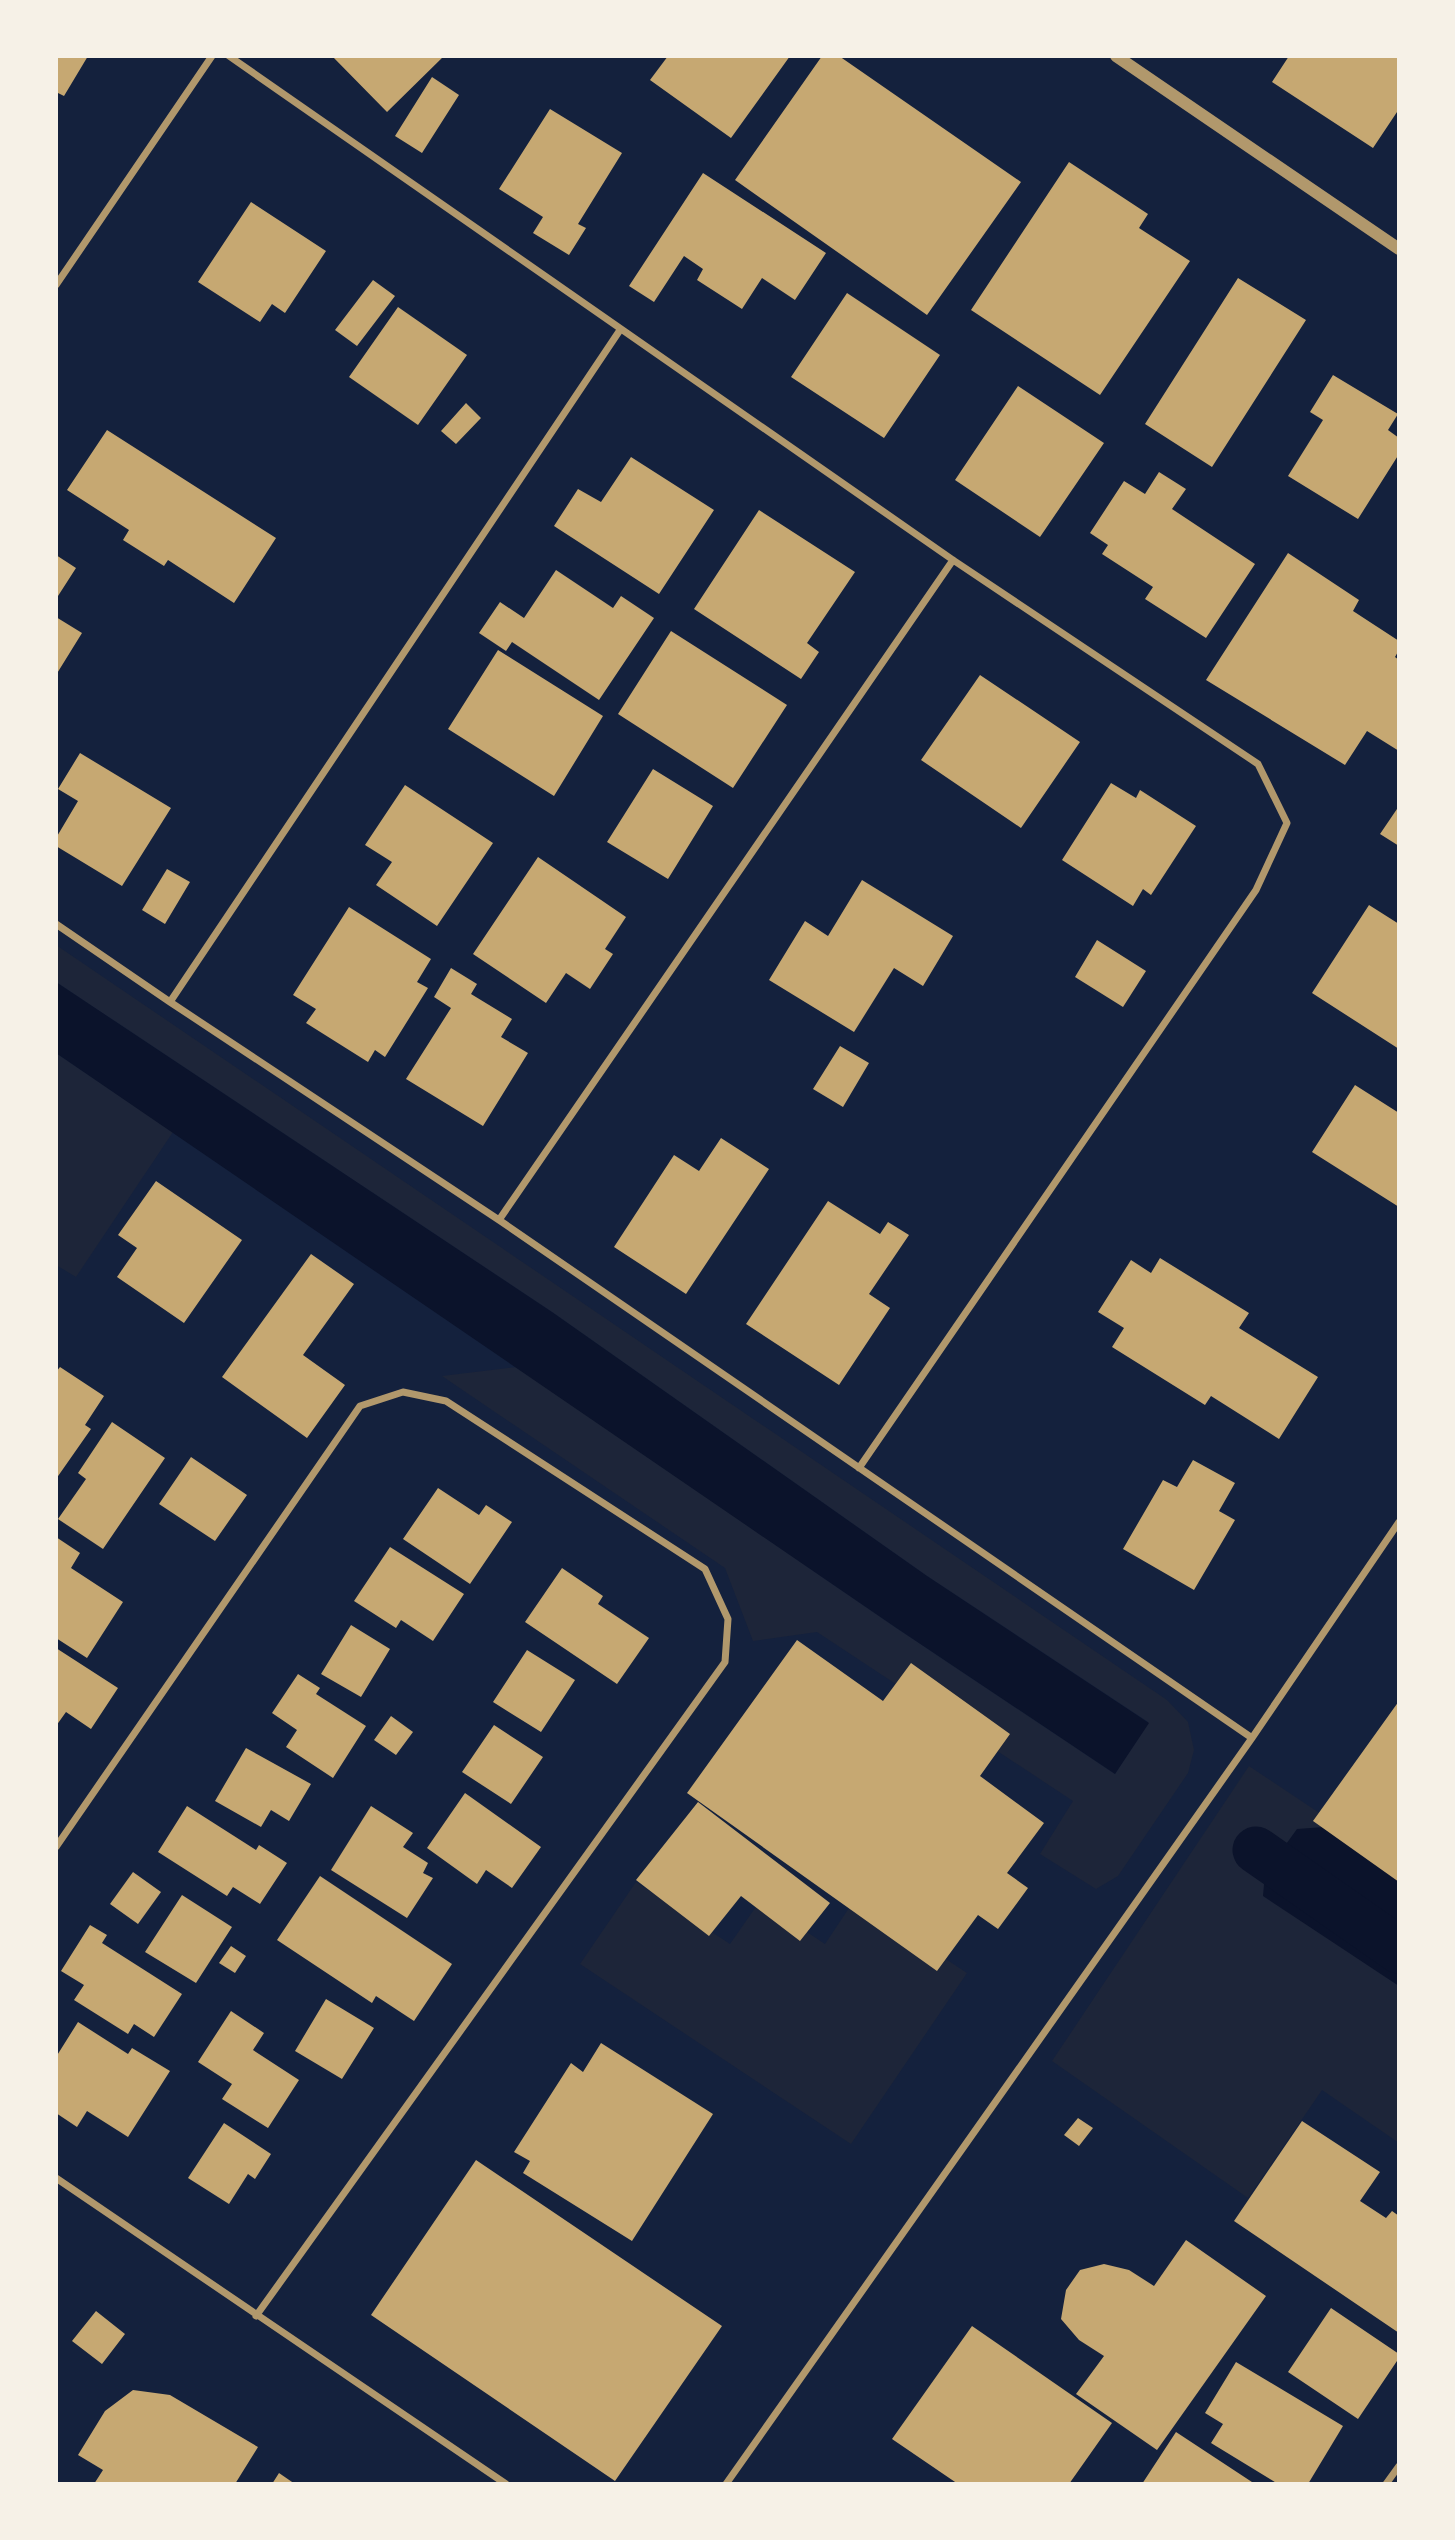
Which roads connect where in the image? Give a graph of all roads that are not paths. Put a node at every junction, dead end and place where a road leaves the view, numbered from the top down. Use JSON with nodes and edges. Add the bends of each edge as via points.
{"nodes":[{"id":1,"x":212,"y":56,"type":"edge"},
{"id":2,"x":229,"y":56,"type":"edge"},
{"id":3,"x":1116,"y":56,"type":"edge"},
{"id":4,"x":1399,"y":249,"type":"edge"},
{"id":5,"x":56,"y":285,"type":"edge"},
{"id":6,"x":620,"y":330,"type":"junction"},
{"id":7,"x":953,"y":560,"type":"junction"},
{"id":8,"x":56,"y":924,"type":"edge"},
{"id":9,"x":170,"y":1002,"type":"junction"},
{"id":10,"x":499,"y":1220,"type":"junction"},
{"id":11,"x":859,"y":1468,"type":"junction"},
{"id":12,"x":1399,"y":1522,"type":"edge"},
{"id":13,"x":1252,"y":1738,"type":"junction"},
{"id":14,"x":56,"y":1847,"type":"edge"},
{"id":15,"x":56,"y":2178,"type":"edge"},
{"id":16,"x":256,"y":2316,"type":"junction"},
{"id":17,"x":1399,"y":2466,"type":"edge"},
{"id":18,"x":506,"y":2484,"type":"edge"},
{"id":19,"x":726,"y":2484,"type":"edge"},
{"id":20,"x":1386,"y":2484,"type":"edge"}],
"edges":[{"from":1,"to":5,"type":"street"},
{"from":2,"to":6,"type":"street"},
{"from":3,"to":4,"type":"street"},
{"from":6,"to":7,"type":"street"},
{"from":6,"to":9,"type":"street"},
{"from":7,"to":10,"type":"street"},
{"from":7,"to":11,"type":"street","via":[[1258,764],[1287,823],[1256,890]]},
{"from":8,"to":9,"type":"street"},
{"from":9,"to":10,"type":"street"},
{"from":10,"to":11,"type":"street"},
{"from":11,"to":13,"type":"street"},
{"from":12,"to":13,"type":"street"},
{"from":13,"to":19,"type":"street"},
{"from":14,"to":16,"type":"street","via":[[360,1406],[403,1392],[446,1401],[705,1569],[728,1619],[725,1662]]},
{"from":15,"to":16,"type":"street"},
{"from":16,"to":18,"type":"street"},
{"from":17,"to":20,"type":"street"}]}
